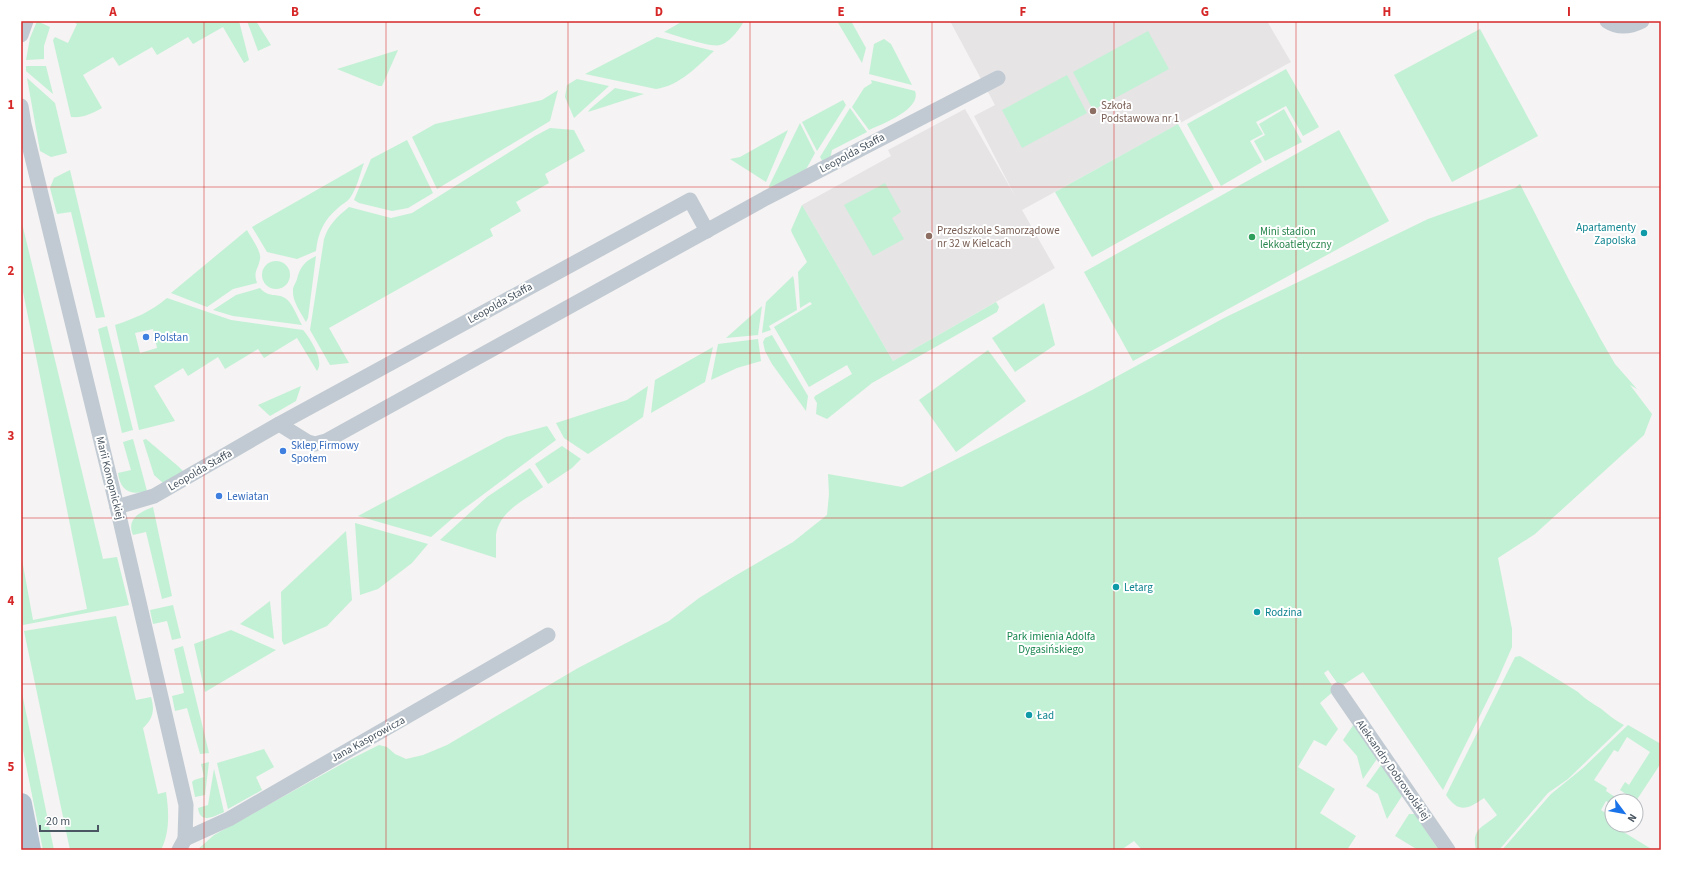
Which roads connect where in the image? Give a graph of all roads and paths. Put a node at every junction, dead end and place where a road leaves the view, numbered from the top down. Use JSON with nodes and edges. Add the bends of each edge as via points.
{"nodes":[{"id":1,"x":26,"y":21,"type":"edge"},
{"id":2,"x":1607,"y":21,"type":"edge"},
{"id":3,"x":1642,"y":21,"type":"edge"},
{"id":4,"x":21,"y":35,"type":"edge"},
{"id":5,"x":998,"y":78,"type":"dead end"},
{"id":6,"x":21,"y":106,"type":"edge"},
{"id":7,"x":707,"y":231,"type":"junction"},
{"id":8,"x":279,"y":424,"type":"junction"},
{"id":9,"x":117,"y":507,"type":"junction"},
{"id":10,"x":548,"y":635,"type":"dead end"},
{"id":11,"x":1338,"y":690,"type":"dead end"},
{"id":12,"x":21,"y":804,"type":"edge"},
{"id":13,"x":182,"y":844,"type":"edge"},
{"id":14,"x":30,"y":850,"type":"edge"},
{"id":15,"x":1448,"y":850,"type":"edge"}],
"edges":[{"from":1,"to":4,"type":"street"},
{"from":2,"to":3,"type":"street","via":[[1624,27]]},
{"from":5,"to":7,"type":"street","name":"Leopolda Staffa"},
{"from":6,"to":9,"type":"street","name":"Marii Konopnickiej"},
{"from":7,"to":8,"type":"street","name":"Leopolda Staffa","via":[[326,441],[315,444],[308,442]]},
{"from":7,"to":8,"type":"street","name":"Leopolda Staffa","via":[[690,200]]},
{"from":8,"to":9,"type":"street","name":"Leopolda Staffa","via":[[154,496]]},
{"from":9,"to":13,"type":"street","name":"Marii Konopnickiej","via":[[186,806]]},
{"from":10,"to":13,"type":"street","name":"Jana Kasprowicza"},
{"from":11,"to":15,"type":"street","name":"Aleksandry Dobrowolskiej"},
{"from":12,"to":14,"type":"main road"}]}
